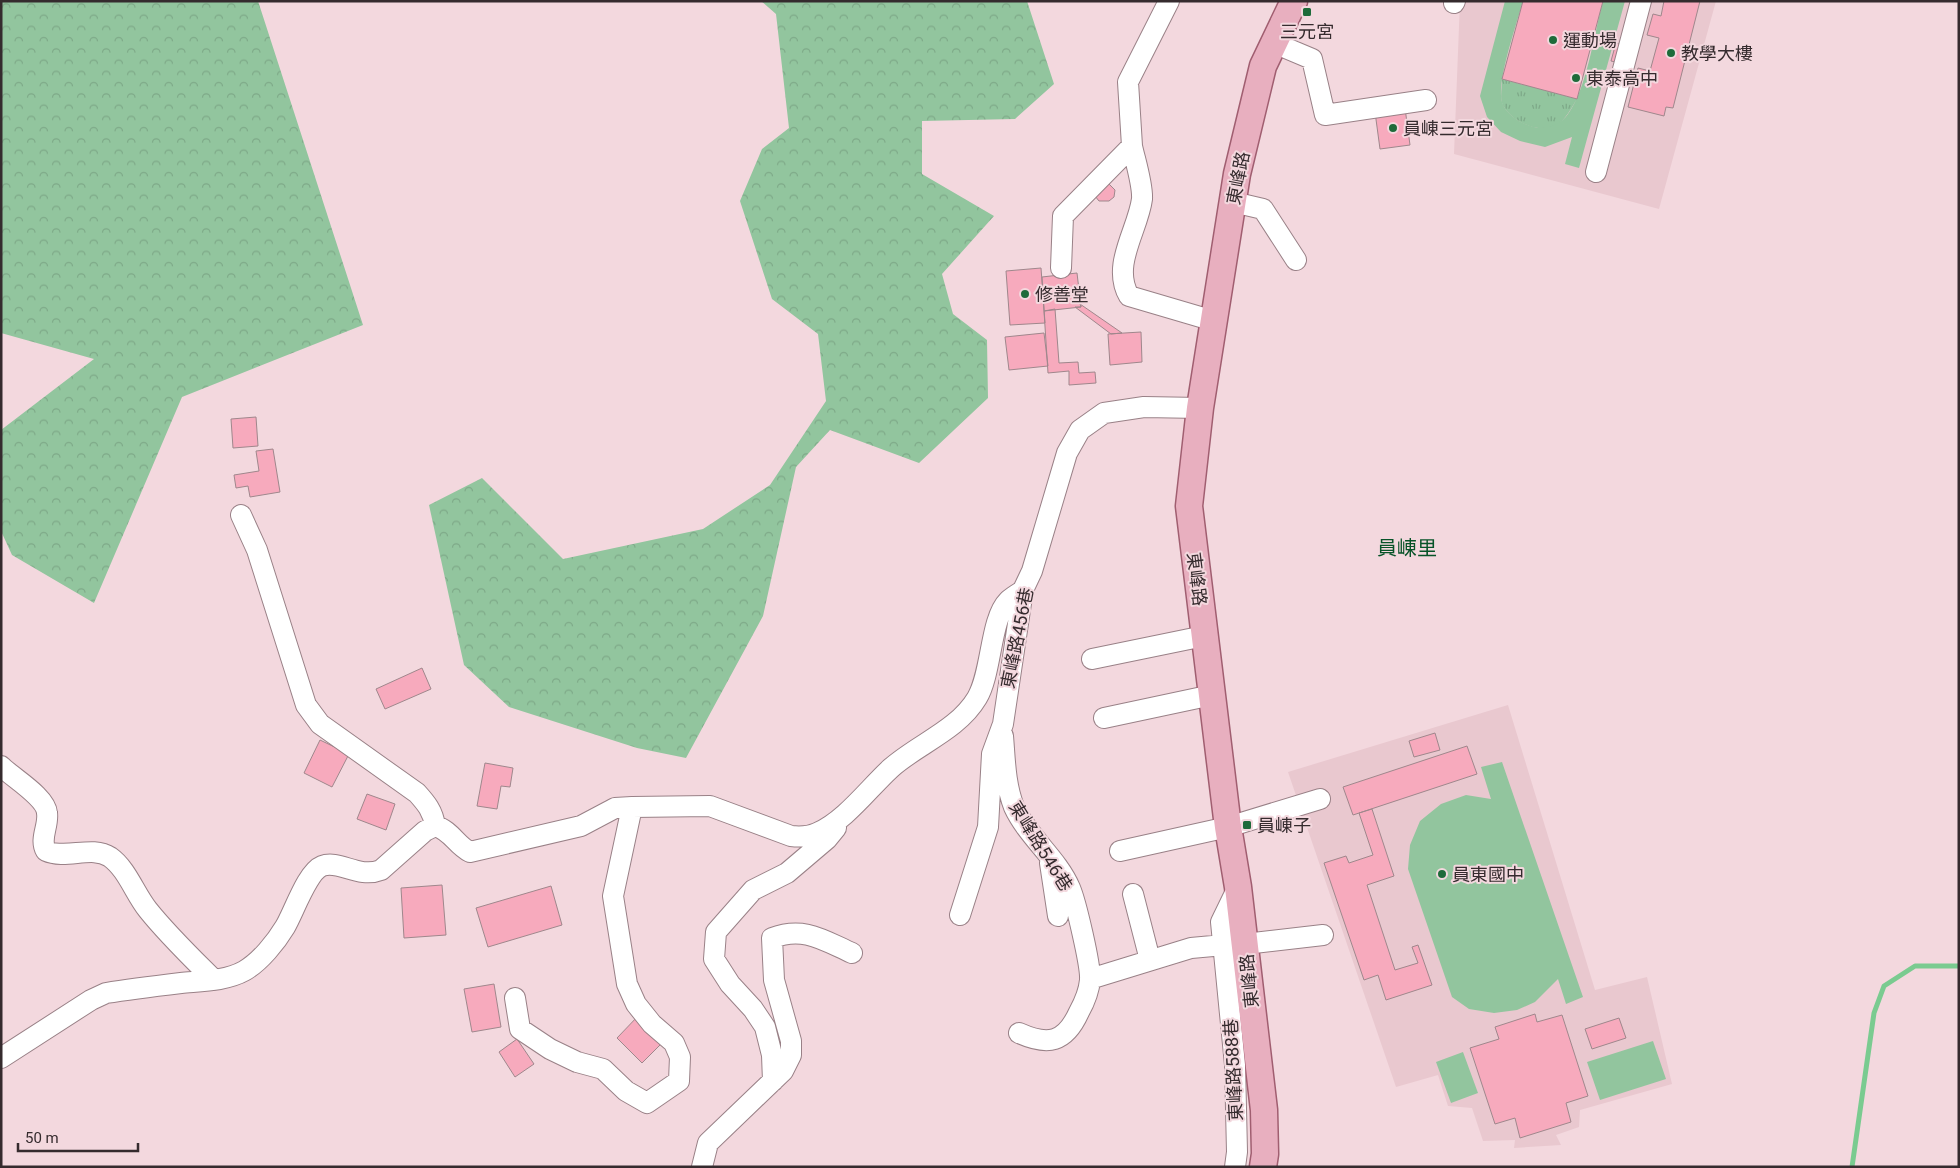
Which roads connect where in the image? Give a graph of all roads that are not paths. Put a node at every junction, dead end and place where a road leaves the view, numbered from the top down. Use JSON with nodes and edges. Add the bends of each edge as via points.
{"nodes":[{"id":1,"x":1169,"y":1,"type":"edge"},
{"id":2,"x":1294,"y":1,"type":"edge"},
{"id":3,"x":1641,"y":1,"type":"edge"},
{"id":4,"x":1274,"y":43,"type":"junction"},
{"id":5,"x":1426,"y":100,"type":"dead end"},
{"id":6,"x":1132,"y":146,"type":"junction"},
{"id":7,"x":1596,"y":172,"type":"dead end"},
{"id":8,"x":1233,"y":202,"type":"junction"},
{"id":9,"x":1296,"y":260,"type":"dead end"},
{"id":10,"x":1061,"y":268,"type":"dead end"},
{"id":11,"x":1214,"y":321,"type":"junction"},
{"id":12,"x":1200,"y":408,"type":"junction"},
{"id":13,"x":241,"y":515,"type":"dead end"},
{"id":14,"x":1023,"y":590,"type":"junction"},
{"id":15,"x":1204,"y":636,"type":"junction"},
{"id":16,"x":1092,"y":659,"type":"dead end"},
{"id":17,"x":1212,"y":695,"type":"junction"},
{"id":18,"x":1104,"y":718,"type":"dead end"},
{"id":19,"x":1002,"y":724,"type":"junction"},
{"id":20,"x":1,"y":766,"type":"edge"},
{"id":21,"x":1320,"y":799,"type":"dead end"},
{"id":22,"x":858,"y":801,"type":"junction"},
{"id":23,"x":632,"y":807,"type":"junction"},
{"id":24,"x":435,"y":826,"type":"junction"},
{"id":25,"x":1228,"y":827,"type":"junction"},
{"id":26,"x":1120,"y":851,"type":"dead end"},
{"id":27,"x":1050,"y":858,"type":"junction"},
{"id":28,"x":1133,"y":894,"type":"dead end"},
{"id":29,"x":960,"y":915,"type":"dead end"},
{"id":30,"x":1058,"y":916,"type":"dead end"},
{"id":31,"x":1323,"y":935,"type":"dead end"},
{"id":32,"x":1234,"y":945,"type":"junction"},
{"id":33,"x":852,"y":954,"type":"dead end"},
{"id":34,"x":1150,"y":960,"type":"junction"},
{"id":35,"x":1090,"y":979,"type":"junction"},
{"id":36,"x":214,"y":980,"type":"junction"},
{"id":37,"x":515,"y":998,"type":"dead end"},
{"id":38,"x":1018,"y":1033,"type":"dead end"},
{"id":39,"x":1,"y":1058,"type":"edge"},
{"id":40,"x":773,"y":1081,"type":"junction"},
{"id":41,"x":702,"y":1167,"type":"edge"},
{"id":42,"x":1235,"y":1167,"type":"edge"},
{"id":43,"x":1263,"y":1167,"type":"edge"}],
"edges":[{"from":1,"to":6,"type":"street","via":[[1128,82]]},
{"from":2,"to":4,"type":"main road","name":"東峰路"},
{"from":3,"to":7,"type":"street"},
{"from":4,"to":5,"type":"street","via":[[1312,59],[1325,115]]},
{"from":4,"to":8,"type":"main road","name":"東峰路","via":[[1250,116]]},
{"from":6,"to":10,"type":"street","via":[[1063,216]]},
{"from":6,"to":11,"type":"street","via":[[1142,198],[1124,259],[1129,296]]},
{"from":8,"to":9,"type":"street","via":[[1262,209]]},
{"from":8,"to":11,"type":"main road","name":"東峰路"},
{"from":11,"to":12,"type":"main road","name":"東峰路"},
{"from":12,"to":14,"type":"street","name":"東峰路456巷","via":[[1144,407],[1104,413],[1080,430],[1067,453],[1032,571]]},
{"from":12,"to":15,"type":"main road","name":"東峰路","via":[[1189,506]]},
{"from":13,"to":24,"type":"street","via":[[258,550],[306,705],[320,724],[417,792],[434,816]]},
{"from":14,"to":19,"type":"street","name":"東峰路456巷"},
{"from":14,"to":22,"type":"street","via":[[1008,600],[1000,612],[983,686],[976,700],[955,723],[892,767]]},
{"from":15,"to":16,"type":"street"},
{"from":15,"to":17,"type":"main road","name":"東峰路"},
{"from":17,"to":18,"type":"street"},
{"from":17,"to":25,"type":"main road","name":"東峰路"},
{"from":19,"to":27,"type":"street","name":"東峰路546巷","via":[[1010,796],[1029,834]]},
{"from":19,"to":29,"type":"street","name":"東峰路456巷","via":[[992,754],[988,827]]},
{"from":20,"to":36,"type":"street","via":[[44,803],[48,812],[43,840],[46,851],[109,857],[154,916]]},
{"from":21,"to":25,"type":"street"},
{"from":22,"to":23,"type":"street","via":[[818,833],[804,837],[775,832],[710,806]]},
{"from":22,"to":40,"type":"street","via":[[827,839],[787,873],[753,890],[716,932],[714,959],[765,1027],[772,1055]]},
{"from":23,"to":24,"type":"street","via":[[615,808],[581,826],[479,852],[464,850],[444,828]]},
{"from":23,"to":37,"type":"street","via":[[613,896],[627,984],[636,1004],[674,1043],[680,1058],[679,1081],[647,1103],[626,1091],[603,1070],[550,1049],[520,1029]]},
{"from":24,"to":36,"type":"street","via":[[425,830],[381,870],[373,873],[322,866],[308,881],[284,928],[256,963],[243,972]]},
{"from":25,"to":26,"type":"street"},
{"from":25,"to":32,"type":"main road","name":"東峰路","via":[[1238,887]]},
{"from":27,"to":30,"type":"street"},
{"from":27,"to":35,"type":"street","name":"東峰路546巷","via":[[1070,887]]},
{"from":28,"to":34,"type":"street"},
{"from":31,"to":32,"type":"street"},
{"from":32,"to":34,"type":"street","via":[[1191,948]]},
{"from":32,"to":42,"type":"street","name":"東峰路588巷"},
{"from":32,"to":43,"type":"main road","name":"東峰路","via":[[1264,1110]]},
{"from":33,"to":40,"type":"street","via":[[816,936],[789,932],[772,938],[774,980],[791,1041],[791,1055],[783,1071]]},
{"from":34,"to":35,"type":"street"},
{"from":35,"to":38,"type":"street","via":[[1073,1026],[1062,1037],[1047,1041]]},
{"from":36,"to":39,"type":"street","via":[[106,993]]},
{"from":40,"to":41,"type":"street","via":[[708,1143]]}]}
